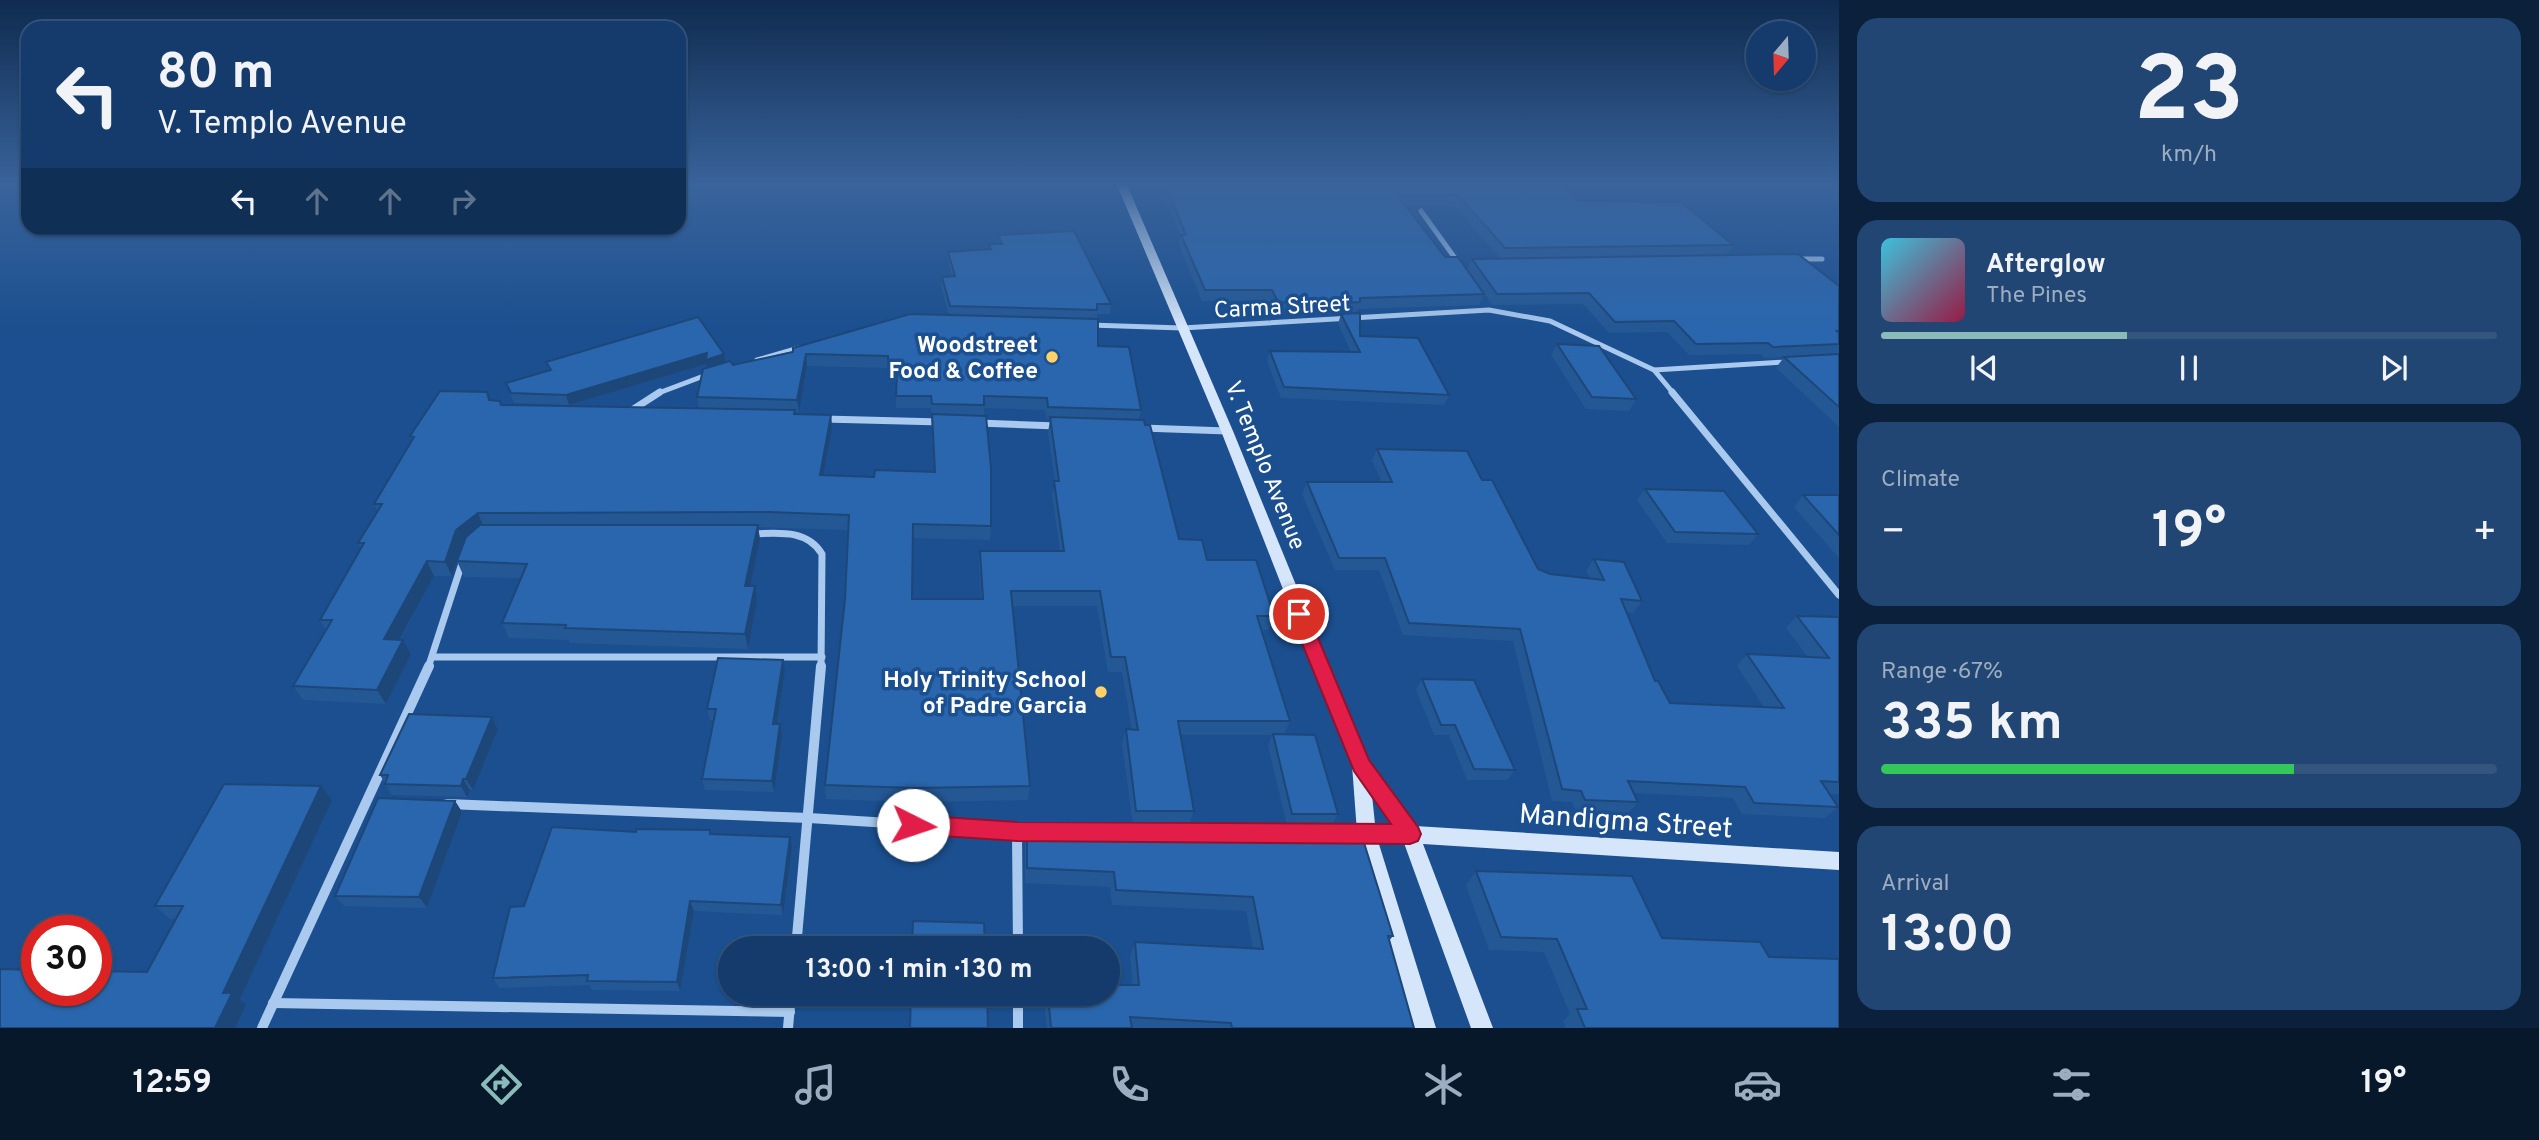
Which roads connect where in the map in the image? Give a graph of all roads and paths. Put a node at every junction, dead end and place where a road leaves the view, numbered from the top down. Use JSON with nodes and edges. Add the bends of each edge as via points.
{"nodes":[{"id":1,"x":1142,"y":233,"type":"edge"},
{"id":2,"x":1437,"y":233,"type":"edge"},
{"id":3,"x":1822,"y":258,"type":"dead end"},
{"id":4,"x":1780,"y":259,"type":"edge"},
{"id":5,"x":1459,"y":264,"type":"junction"},
{"id":6,"x":1473,"y":264,"type":"edge"},
{"id":7,"x":1467,"y":275,"type":"edge"},
{"id":8,"x":1482,"y":298,"type":"edge"},
{"id":9,"x":1489,"y":310,"type":"junction"},
{"id":10,"x":1086,"y":324,"type":"edge"},
{"id":11,"x":1182,"y":328,"type":"junction"},
{"id":12,"x":804,"y":346,"type":"edge"},
{"id":13,"x":752,"y":361,"type":"edge"},
{"id":14,"x":1799,"y":362,"type":"edge"},
{"id":15,"x":1654,"y":370,"type":"junction"},
{"id":16,"x":713,"y":373,"type":"edge"},
{"id":17,"x":614,"y":414,"type":"edge"},
{"id":18,"x":627,"y":414,"type":"junction"},
{"id":19,"x":641,"y":414,"type":"edge"},
{"id":20,"x":819,"y":419,"type":"edge"},
{"id":21,"x":955,"y":423,"type":"edge"},
{"id":22,"x":968,"y":423,"type":"edge"},
{"id":23,"x":1064,"y":426,"type":"edge"},
{"id":24,"x":1132,"y":428,"type":"edge"},
{"id":25,"x":1227,"y":431,"type":"junction"},
{"id":26,"x":739,"y":534,"type":"edge"},
{"id":27,"x":467,"y":549,"type":"edge"},
{"id":28,"x":1839,"y":595,"type":"edge"},
{"id":29,"x":433,"y":657,"type":"junction"},
{"id":30,"x":822,"y":657,"type":"junction"},
{"id":31,"x":1361,"y":765,"type":"junction"},
{"id":32,"x":366,"y":801,"type":"junction"},
{"id":33,"x":380,"y":801,"type":"edge"},
{"id":34,"x":435,"y":803,"type":"edge"},
{"id":35,"x":809,"y":818,"type":"junction"},
{"id":36,"x":1017,"y":832,"type":"junction"},
{"id":37,"x":1043,"y":832,"type":"edge"},
{"id":38,"x":1176,"y":832,"type":"edge"},
{"id":39,"x":1271,"y":832,"type":"edge"},
{"id":40,"x":1359,"y":832,"type":"junction"},
{"id":41,"x":1410,"y":834,"type":"junction"},
{"id":42,"x":1839,"y":861,"type":"edge"},
{"id":43,"x":797,"y":936,"type":"edge"},
{"id":44,"x":1018,"y":936,"type":"edge"},
{"id":45,"x":273,"y":1003,"type":"junction"},
{"id":46,"x":790,"y":1006,"type":"edge"},
{"id":47,"x":1018,"y":1006,"type":"edge"},
{"id":48,"x":790,"y":1012,"type":"junction"},
{"id":49,"x":262,"y":1028,"type":"edge"},
{"id":50,"x":788,"y":1028,"type":"edge"},
{"id":51,"x":1018,"y":1028,"type":"edge"},
{"id":52,"x":1425,"y":1028,"type":"edge"},
{"id":53,"x":1482,"y":1028,"type":"edge"}],
"edges":[{"from":1,"to":11,"type":"main road","name":"V. Templo Avenue"},
{"from":2,"to":5,"type":"street"},
{"from":3,"to":4,"type":"street"},
{"from":5,"to":6,"type":"street"},
{"from":5,"to":7,"type":"street"},
{"from":8,"to":9,"type":"street"},
{"from":9,"to":11,"type":"street","name":"Carma Street"},
{"from":9,"to":15,"type":"street","name":"Carma Street","via":[[1550,321]]},
{"from":10,"to":11,"type":"street","name":"Carma Street"},
{"from":11,"to":25,"type":"main road","name":"V. Templo Avenue"},
{"from":12,"to":13,"type":"street"},
{"from":14,"to":15,"type":"street"},
{"from":15,"to":28,"type":"street","name":"Carma Street"},
{"from":16,"to":18,"type":"street","via":[[674,384]]},
{"from":17,"to":18,"type":"street"},
{"from":18,"to":19,"type":"street"},
{"from":20,"to":21,"type":"street"},
{"from":22,"to":23,"type":"street"},
{"from":24,"to":25,"type":"street"},
{"from":25,"to":31,"type":"main road","name":"V. Templo Avenue"},
{"from":26,"to":30,"type":"street","via":[[806,536],[817,542],[822,554]]},
{"from":27,"to":29,"type":"street"},
{"from":29,"to":30,"type":"street"},
{"from":29,"to":32,"type":"street"},
{"from":30,"to":35,"type":"street"},
{"from":31,"to":40,"type":"main road","name":"V. Templo Avenue"},
{"from":31,"to":41,"type":"main road","name":"V. Templo Avenue"},
{"from":32,"to":33,"type":"street"},
{"from":32,"to":45,"type":"street"},
{"from":34,"to":35,"type":"street"},
{"from":35,"to":36,"type":"street"},
{"from":35,"to":43,"type":"street"},
{"from":36,"to":37,"type":"street"},
{"from":36,"to":44,"type":"street"},
{"from":38,"to":39,"type":"street"},
{"from":40,"to":41,"type":"main road","name":"Mandigma Street"},
{"from":40,"to":52,"type":"main road","name":"V. Templo Avenue"},
{"from":41,"to":42,"type":"main road","name":"Mandigma Street"},
{"from":41,"to":53,"type":"main road","name":"V. Templo Avenue"},
{"from":45,"to":48,"type":"street"},
{"from":45,"to":49,"type":"street"},
{"from":46,"to":48,"type":"street"},
{"from":47,"to":51,"type":"street"},
{"from":48,"to":50,"type":"street"}]}
